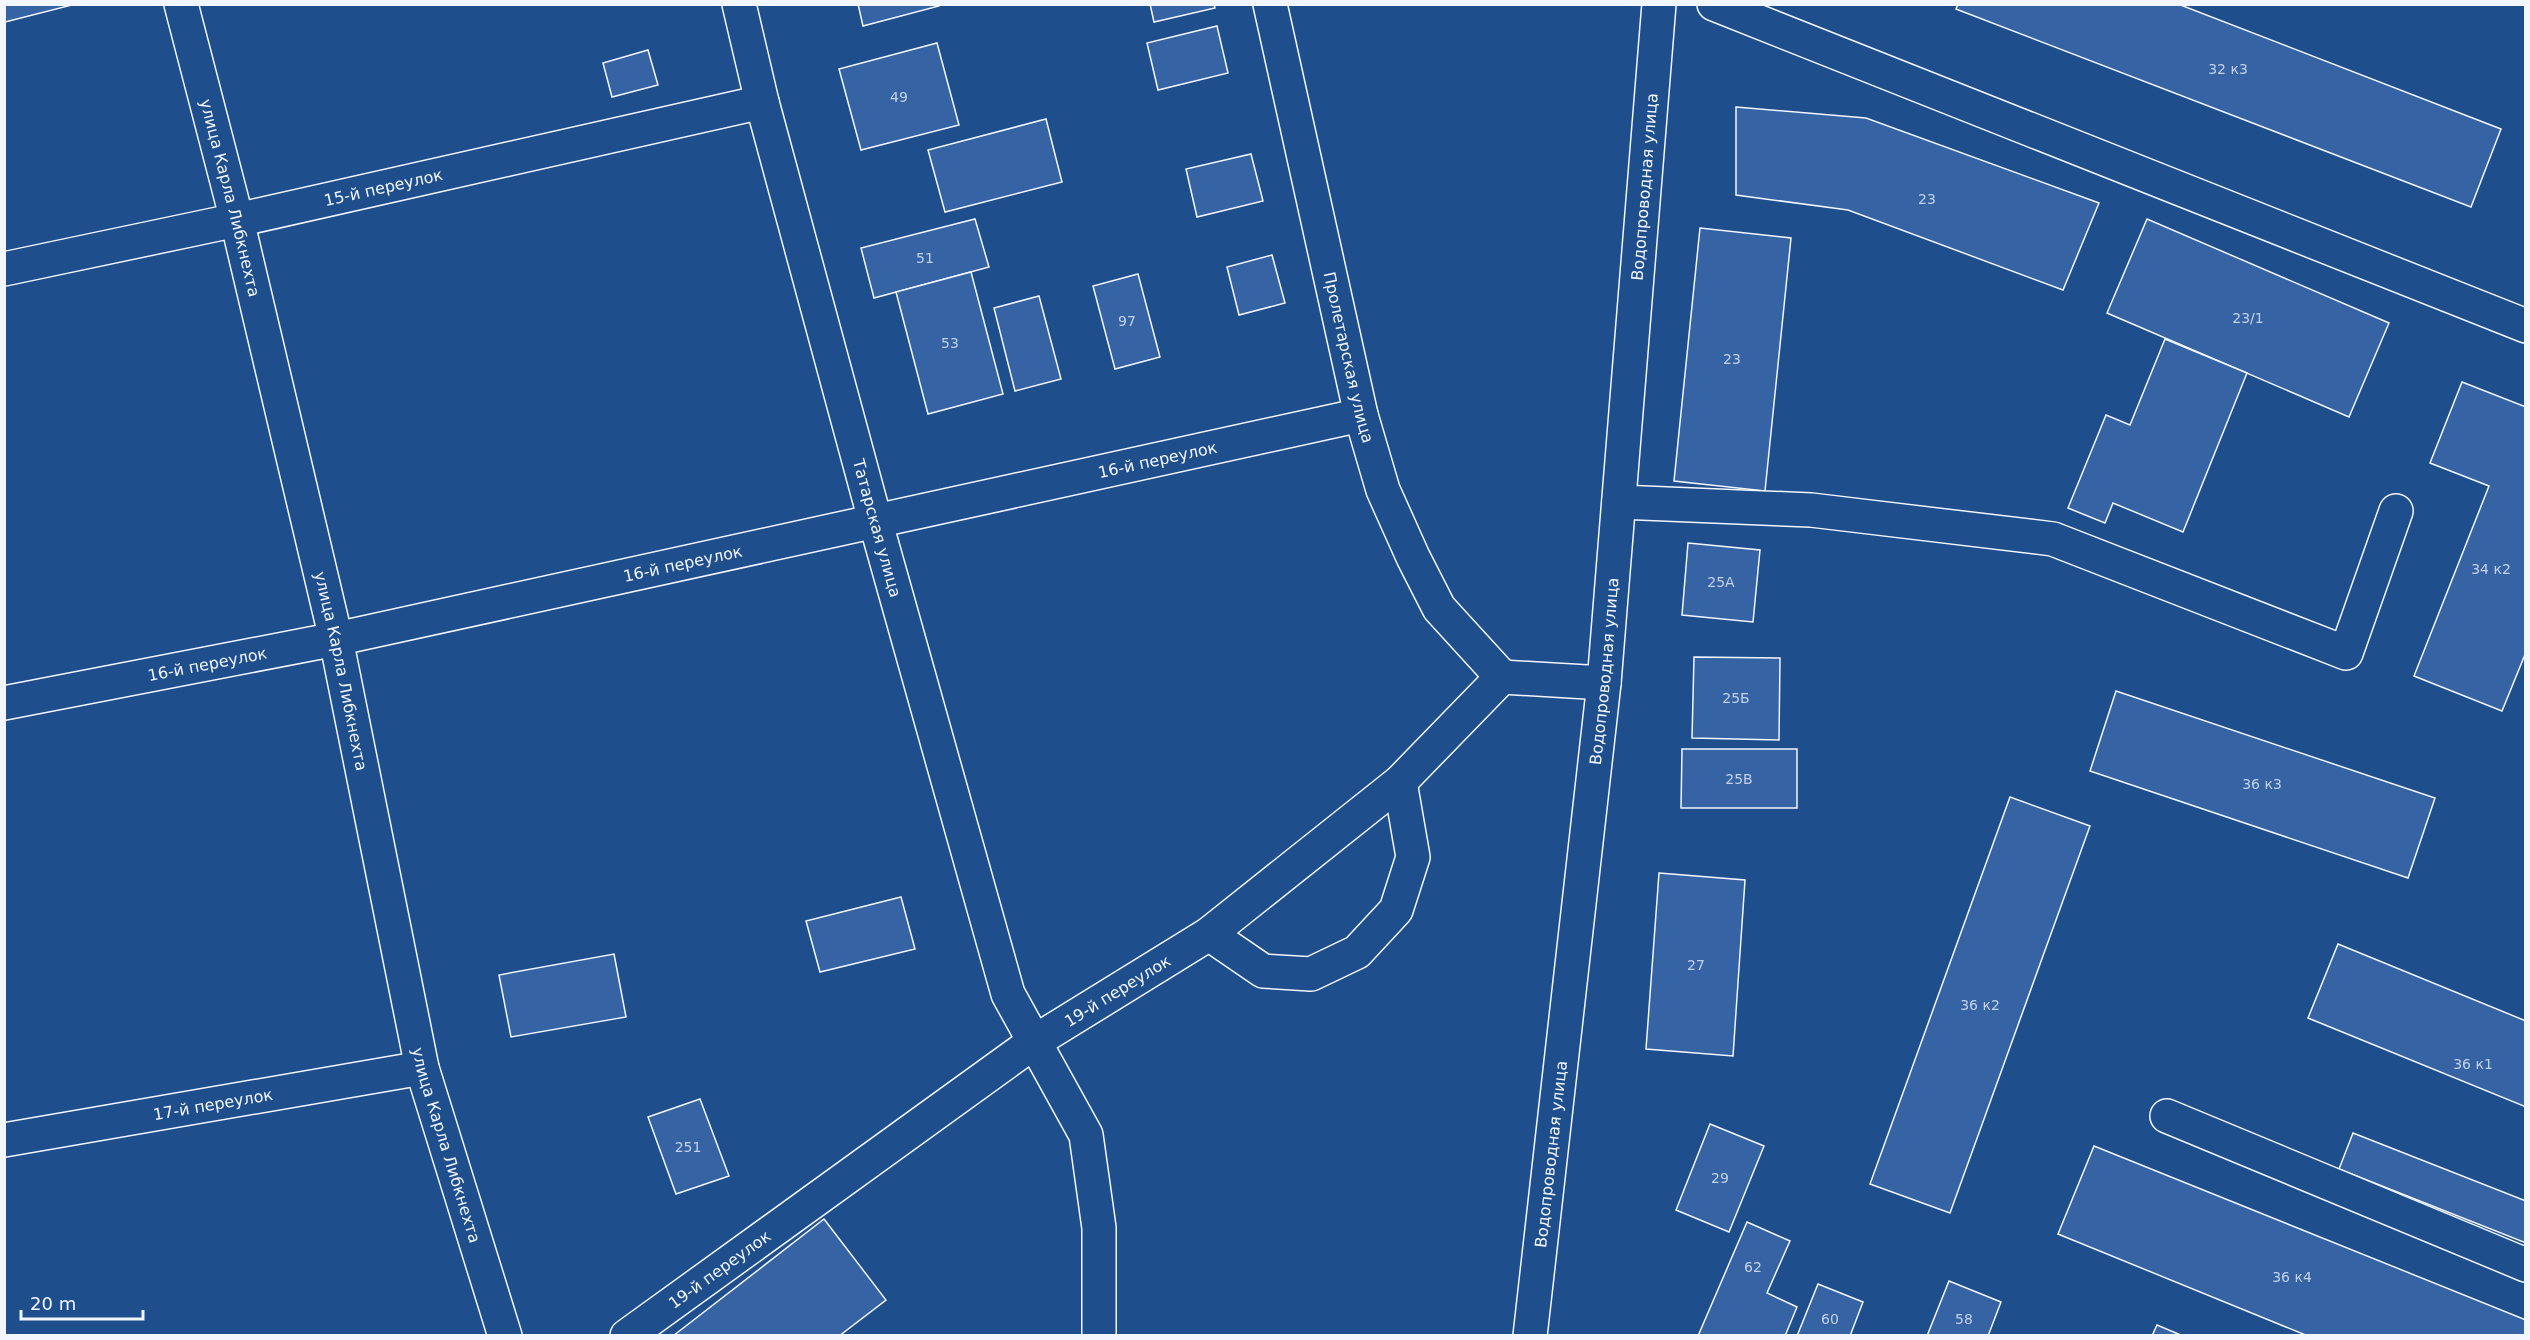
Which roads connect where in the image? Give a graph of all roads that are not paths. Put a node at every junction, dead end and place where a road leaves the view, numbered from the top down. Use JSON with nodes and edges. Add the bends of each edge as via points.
{"nodes":[{"id":1,"x":181,"y":4,"type":"edge"},
{"id":2,"x":739,"y":4,"type":"edge"},
{"id":3,"x":1270,"y":4,"type":"edge"},
{"id":4,"x":1659,"y":4,"type":"edge"},
{"id":5,"x":1714,"y":4,"type":"edge"},
{"id":6,"x":762,"y":102,"type":"junction"},
{"id":7,"x":237,"y":220,"type":"junction"},
{"id":8,"x":4,"y":269,"type":"edge"},
{"id":9,"x":2526,"y":326,"type":"edge"},
{"id":10,"x":1361,"y":415,"type":"junction"},
{"id":11,"x":1619,"y":502,"type":"junction"},
{"id":12,"x":2396,"y":511,"type":"dead end"},
{"id":13,"x":875,"y":520,"type":"junction"},
{"id":14,"x":336,"y":639,"type":"junction"},
{"id":15,"x":1502,"y":677,"type":"junction"},
{"id":16,"x":1604,"y":683,"type":"junction"},
{"id":17,"x":4,"y":703,"type":"edge"},
{"id":18,"x":1400,"y":782,"type":"junction"},
{"id":19,"x":1209,"y":934,"type":"junction"},
{"id":20,"x":1034,"y":1042,"type":"junction"},
{"id":21,"x":422,"y":1068,"type":"junction"},
{"id":22,"x":2167,"y":1116,"type":"dead end"},
{"id":23,"x":4,"y":1140,"type":"edge"},
{"id":24,"x":2526,"y":1265,"type":"edge"},
{"id":25,"x":505,"y":1335,"type":"edge"},
{"id":26,"x":627,"y":1335,"type":"edge"},
{"id":27,"x":1099,"y":1335,"type":"edge"},
{"id":28,"x":1530,"y":1335,"type":"edge"}],
"edges":[{"from":1,"to":7,"type":"street","name":"улица Карла Либкнехта"},
{"from":2,"to":6,"type":"street","name":"Татарская улица"},
{"from":3,"to":10,"type":"street","name":"Пролетарская улица"},
{"from":4,"to":11,"type":"street","name":"Водопроводная улица"},
{"from":5,"to":9,"type":"street"},
{"from":6,"to":7,"type":"street","name":"15-й переулок"},
{"from":6,"to":13,"type":"street","name":"Татарская улица"},
{"from":7,"to":8,"type":"street","name":"15-й переулок"},
{"from":7,"to":14,"type":"street","name":"улица Карла Либкнехта"},
{"from":10,"to":13,"type":"street","name":"16-й переулок"},
{"from":10,"to":15,"type":"street","name":"Пролетарская улица","via":[[1383,490],[1439,608]]},
{"from":11,"to":12,"type":"street","via":[[1811,510],[2053,539],[2346,653]]},
{"from":11,"to":16,"type":"street","name":"Водопроводная улица"},
{"from":13,"to":14,"type":"street","name":"16-й переулок"},
{"from":13,"to":20,"type":"street","name":"Татарская улица","via":[[1008,994]]},
{"from":14,"to":17,"type":"street","name":"16-й переулок"},
{"from":14,"to":21,"type":"street","name":"улица Карла Либкнехта"},
{"from":15,"to":16,"type":"street"},
{"from":15,"to":18,"type":"street","name":"19-й переулок"},
{"from":16,"to":28,"type":"street","name":"Водопроводная улица"},
{"from":18,"to":19,"type":"street","name":"19-й переулок"},
{"from":18,"to":19,"type":"street","via":[[1413,857],[1396,910],[1357,952],[1311,974],[1263,971]]},
{"from":19,"to":20,"type":"street","name":"19-й переулок"},
{"from":20,"to":26,"type":"street","name":"19-й переулок"},
{"from":20,"to":27,"type":"street","name":"Татарская улица","via":[[1086,1135],[1099,1228]]},
{"from":21,"to":23,"type":"street","name":"17-й переулок"},
{"from":21,"to":25,"type":"street","name":"улица Карла Либкнехта"},
{"from":22,"to":24,"type":"street"}]}
